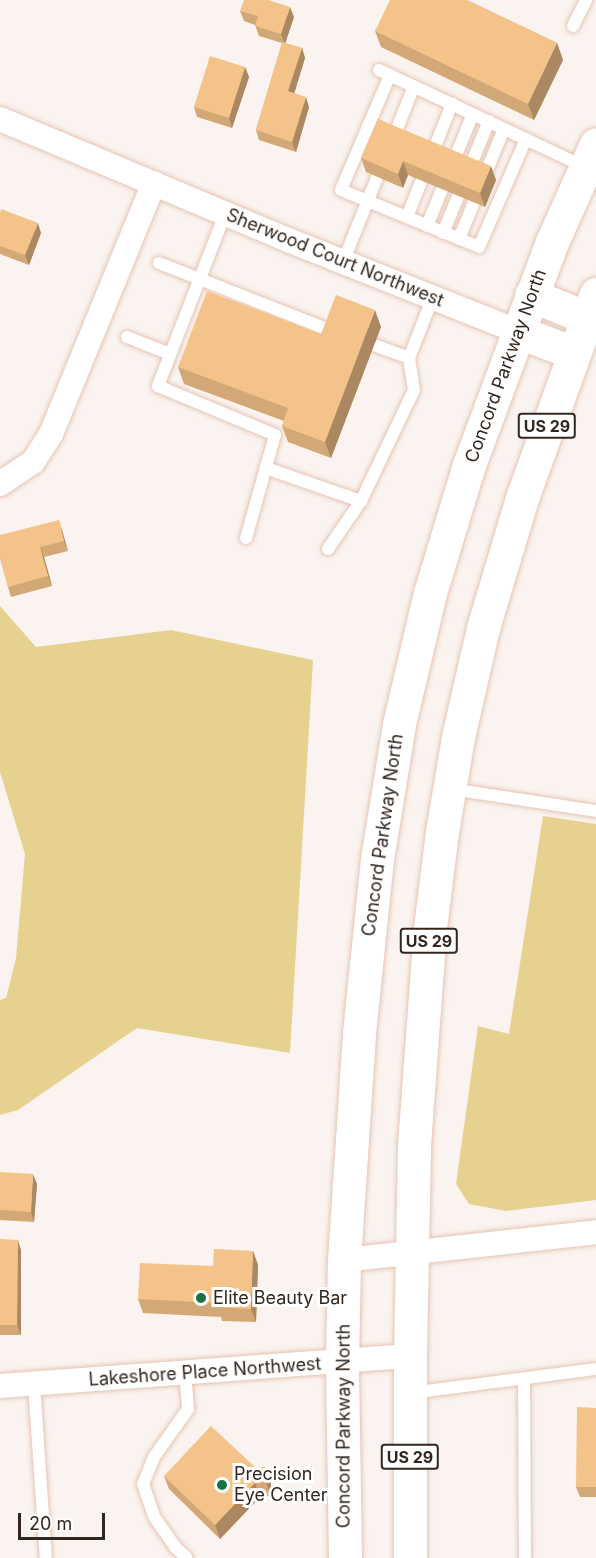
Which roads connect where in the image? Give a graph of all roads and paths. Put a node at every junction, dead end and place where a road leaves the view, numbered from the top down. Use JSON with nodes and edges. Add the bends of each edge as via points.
{"nodes":[{"id":1,"x":586,"y":0,"type":"edge"},
{"id":2,"x":573,"y":26,"type":"dead end"},
{"id":3,"x":414,"y":86,"type":"junction"},
{"id":4,"x":452,"y":104,"type":"junction"},
{"id":5,"x":473,"y":114,"type":"junction"},
{"id":6,"x":0,"y":119,"type":"edge"},
{"id":7,"x":489,"y":121,"type":"junction"},
{"id":8,"x":504,"y":129,"type":"junction"},
{"id":9,"x":526,"y":139,"type":"junction"},
{"id":10,"x":591,"y":156,"type":"edge"},
{"id":11,"x":154,"y":183,"type":"junction"},
{"id":12,"x":367,"y":201,"type":"junction"},
{"id":13,"x":225,"y":214,"type":"junction"},
{"id":14,"x":407,"y":217,"type":"junction"},
{"id":15,"x":427,"y":226,"type":"junction"},
{"id":16,"x":444,"y":233,"type":"junction"},
{"id":17,"x":459,"y":239,"type":"junction"},
{"id":18,"x":344,"y":262,"type":"junction"},
{"id":19,"x":159,"y":263,"type":"dead end"},
{"id":20,"x":200,"y":279,"type":"junction"},
{"id":21,"x":531,"y":295,"type":"junction"},
{"id":22,"x":433,"y":297,"type":"junction"},
{"id":23,"x":591,"y":306,"type":"edge"},
{"id":24,"x":517,"y":331,"type":"junction"},
{"id":25,"x":334,"y":332,"type":"edge"},
{"id":26,"x":127,"y":337,"type":"dead end"},
{"id":27,"x":374,"y":345,"type":"dead end"},
{"id":28,"x":573,"y":352,"type":"junction"},
{"id":29,"x":170,"y":354,"type":"junction"},
{"id":30,"x":409,"y":358,"type":"junction"},
{"id":31,"x":266,"y":468,"type":"junction"},
{"id":32,"x":0,"y":484,"type":"edge"},
{"id":33,"x":361,"y":501,"type":"junction"},
{"id":34,"x":246,"y":538,"type":"dead end"},
{"id":35,"x":328,"y":549,"type":"dead end"},
{"id":36,"x":449,"y":789,"type":"junction"},
{"id":37,"x":596,"y":811,"type":"edge"},
{"id":38,"x":596,"y":1232,"type":"edge"},
{"id":39,"x":412,"y":1252,"type":"junction"},
{"id":40,"x":344,"y":1260,"type":"junction"},
{"id":41,"x":410,"y":1356,"type":"junction"},
{"id":42,"x":342,"y":1362,"type":"junction"},
{"id":43,"x":596,"y":1369,"type":"edge"},
{"id":44,"x":186,"y":1373,"type":"junction"},
{"id":45,"x":524,"y":1379,"type":"junction"},
{"id":46,"x":34,"y":1384,"type":"junction"},
{"id":47,"x":0,"y":1386,"type":"edge"},
{"id":48,"x":410,"y":1394,"type":"junction"},
{"id":49,"x":46,"y":1558,"type":"edge"},
{"id":50,"x":187,"y":1558,"type":"edge"},
{"id":51,"x":345,"y":1558,"type":"edge"},
{"id":52,"x":410,"y":1558,"type":"edge"},
{"id":53,"x":525,"y":1558,"type":"edge"}],
"edges":[{"from":1,"to":2,"type":"lane"},
{"from":3,"to":4,"type":"lane"},
{"from":3,"to":12,"type":"lane"},
{"from":3,"to":12,"type":"lane","via":[[385,72],[341,190]]},
{"from":4,"to":5,"type":"lane"},
{"from":4,"to":14,"type":"lane"},
{"from":5,"to":7,"type":"lane"},
{"from":5,"to":15,"type":"lane"},
{"from":6,"to":11,"type":"street","name":"Sherwood Court Northwest"},
{"from":7,"to":8,"type":"lane"},
{"from":7,"to":16,"type":"lane"},
{"from":8,"to":9,"type":"lane"},
{"from":8,"to":17,"type":"lane"},
{"from":9,"to":10,"type":"lane"},
{"from":9,"to":17,"type":"lane","via":[[479,247]]},
{"from":10,"to":21,"type":"highway","name":"Concord Parkway North"},
{"from":11,"to":13,"type":"street","name":"Sherwood Court Northwest"},
{"from":11,"to":32,"type":"street","via":[[51,434],[33,462]]},
{"from":12,"to":14,"type":"lane"},
{"from":12,"to":18,"type":"lane"},
{"from":13,"to":18,"type":"street","name":"Sherwood Court Northwest"},
{"from":13,"to":20,"type":"lane"},
{"from":14,"to":15,"type":"lane"},
{"from":15,"to":16,"type":"lane"},
{"from":16,"to":17,"type":"lane"},
{"from":18,"to":22,"type":"street","name":"Sherwood Court Northwest"},
{"from":19,"to":20,"type":"lane"},
{"from":20,"to":25,"type":"lane"},
{"from":20,"to":29,"type":"lane"},
{"from":21,"to":23,"type":"highway"},
{"from":21,"to":24,"type":"highway","name":"Concord Parkway North"},
{"from":22,"to":24,"type":"street","name":"Sherwood Court Northwest"},
{"from":22,"to":30,"type":"lane"},
{"from":23,"to":28,"type":"highway","number":"US 29"},
{"from":24,"to":28,"type":"highway"},
{"from":24,"to":40,"type":"highway","name":"Concord Parkway North","via":[[430,593],[399,724],[372,905]]},
{"from":26,"to":29,"type":"lane"},
{"from":27,"to":30,"type":"lane"},
{"from":28,"to":36,"type":"highway","number":"US 29","via":[[522,498],[483,628]]},
{"from":29,"to":31,"type":"lane","via":[[158,387],[275,435]]},
{"from":30,"to":33,"type":"lane","via":[[414,390]]},
{"from":31,"to":33,"type":"lane"},
{"from":31,"to":34,"type":"lane"},
{"from":33,"to":35,"type":"lane"},
{"from":36,"to":37,"type":"lane"},
{"from":36,"to":39,"type":"highway","number":"US 29","via":[[430,928],[414,1144]]},
{"from":38,"to":39,"type":"street"},
{"from":39,"to":40,"type":"street"},
{"from":39,"to":41,"type":"highway","number":"US 29"},
{"from":40,"to":42,"type":"highway","name":"Concord Parkway North"},
{"from":41,"to":42,"type":"street","name":"Lakeshore Place Northwest"},
{"from":41,"to":48,"type":"highway","number":"US 29"},
{"from":42,"to":44,"type":"street","name":"Lakeshore Place Northwest"},
{"from":42,"to":51,"type":"highway","name":"Concord Parkway North"},
{"from":43,"to":45,"type":"lane"},
{"from":44,"to":46,"type":"street","name":"Lakeshore Place Northwest"},
{"from":44,"to":50,"type":"lane","via":[[188,1409],[154,1457],[143,1484],[155,1518]]},
{"from":45,"to":48,"type":"lane"},
{"from":45,"to":53,"type":"lane"},
{"from":46,"to":47,"type":"street","name":"Lakeshore Place Northwest"},
{"from":46,"to":49,"type":"lane"},
{"from":48,"to":52,"type":"highway","number":"US 29"}]}
